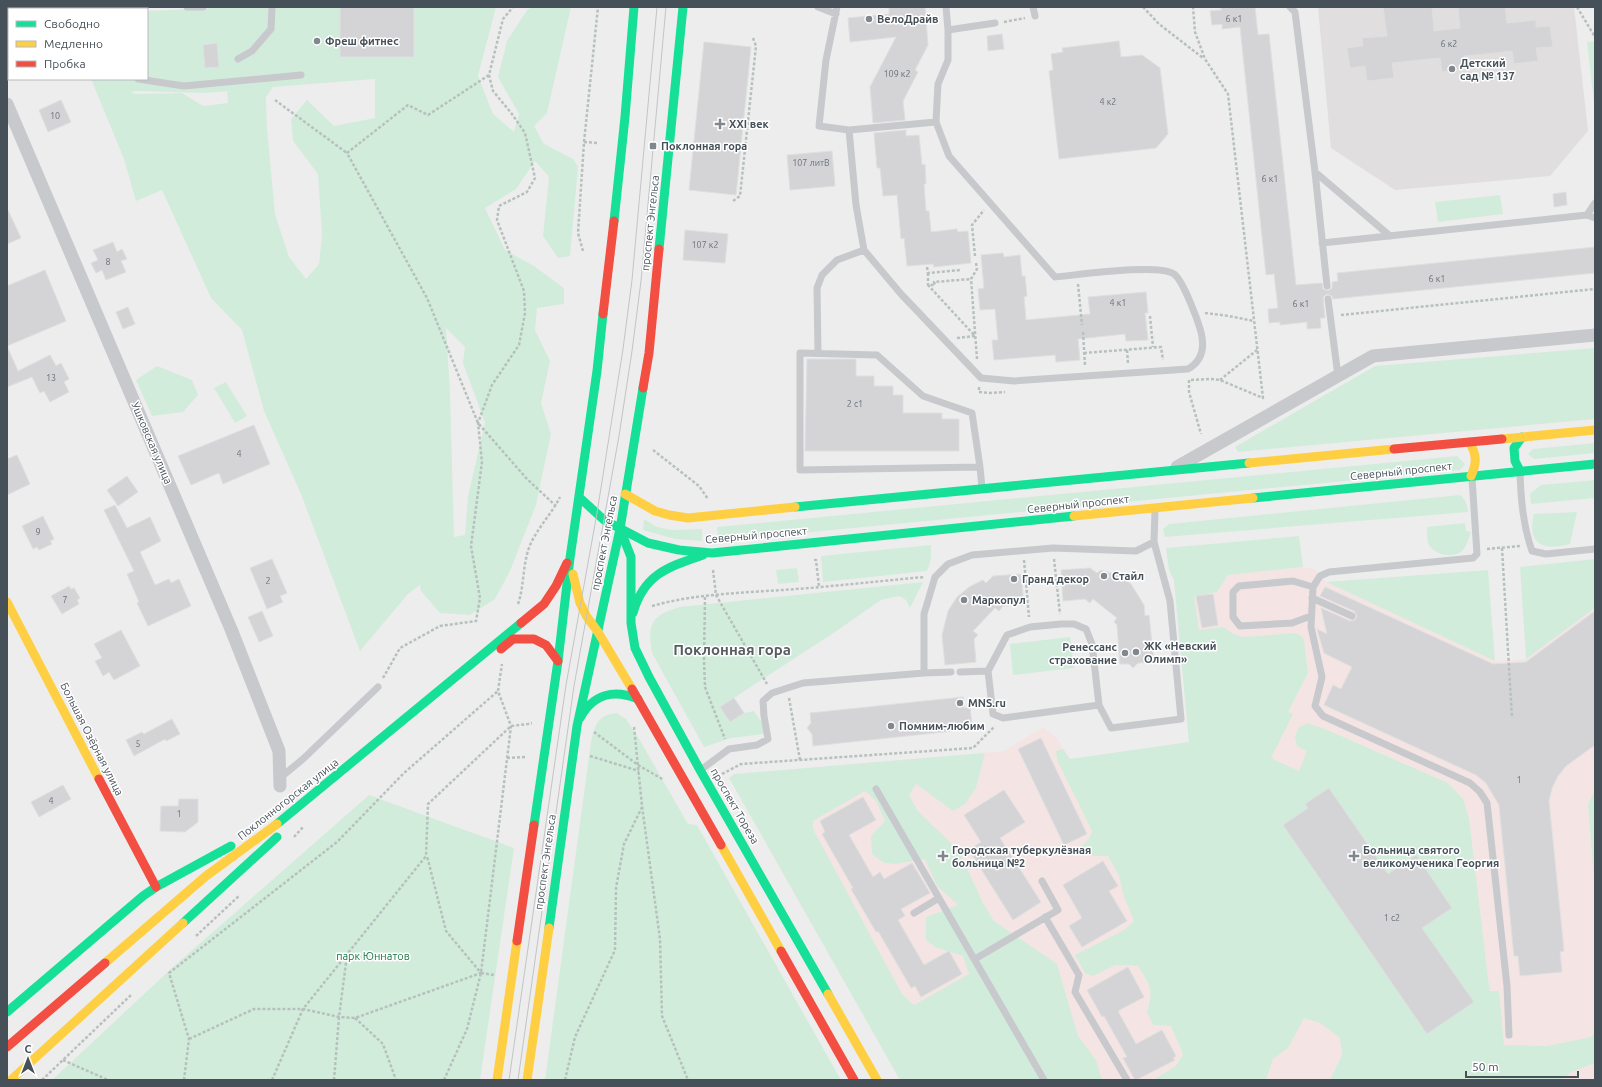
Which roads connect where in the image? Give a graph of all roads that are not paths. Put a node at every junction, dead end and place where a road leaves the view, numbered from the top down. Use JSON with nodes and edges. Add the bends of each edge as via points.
{"nodes":[{"id":1,"x":187,"y":7,"type":"edge"},
{"id":2,"x":201,"y":7,"type":"edge"},
{"id":3,"x":272,"y":7,"type":"edge"},
{"id":4,"x":634,"y":7,"type":"edge"},
{"id":5,"x":683,"y":7,"type":"edge"},
{"id":6,"x":818,"y":7,"type":"edge"},
{"id":7,"x":946,"y":7,"type":"edge"},
{"id":8,"x":1033,"y":7,"type":"edge"},
{"id":9,"x":1290,"y":7,"type":"edge"},
{"id":10,"x":836,"y":10,"type":"edge"},
{"id":11,"x":1035,"y":16,"type":"road end"},
{"id":12,"x":995,"y":23,"type":"road end"},
{"id":13,"x":948,"y":30,"type":"junction"},
{"id":14,"x":238,"y":59,"type":"dead end"},
{"id":15,"x":301,"y":75,"type":"dead end"},
{"id":16,"x":145,"y":80,"type":"edge"},
{"id":17,"x":7,"y":104,"type":"edge"},
{"id":18,"x":936,"y":122,"type":"junction"},
{"id":19,"x":849,"y":130,"type":"junction"},
{"id":20,"x":1315,"y":172,"type":"junction"},
{"id":21,"x":1595,"y":203,"type":"edge"},
{"id":22,"x":1587,"y":215,"type":"junction"},
{"id":23,"x":1595,"y":218,"type":"edge"},
{"id":24,"x":1390,"y":236,"type":"junction"},
{"id":25,"x":1322,"y":242,"type":"junction"},
{"id":26,"x":864,"y":250,"type":"junction"},
{"id":27,"x":1327,"y":286,"type":"dead end"},
{"id":28,"x":1328,"y":300,"type":"dead end"},
{"id":29,"x":1595,"y":335,"type":"edge"},
{"id":30,"x":818,"y":353,"type":"junction"},
{"id":31,"x":1338,"y":376,"type":"junction"},
{"id":32,"x":1595,"y":430,"type":"edge"},
{"id":33,"x":1522,"y":437,"type":"junction"},
{"id":34,"x":1469,"y":442,"type":"junction"},
{"id":35,"x":1595,"y":464,"type":"edge"},
{"id":36,"x":980,"y":467,"type":"junction"},
{"id":37,"x":1170,"y":470,"type":"junction"},
{"id":38,"x":1520,"y":471,"type":"junction"},
{"id":39,"x":1471,"y":476,"type":"junction"},
{"id":40,"x":982,"y":488,"type":"junction"},
{"id":41,"x":625,"y":494,"type":"junction"},
{"id":42,"x":579,"y":497,"type":"junction"},
{"id":43,"x":1155,"y":508,"type":"junction"},
{"id":44,"x":620,"y":529,"type":"junction"},
{"id":45,"x":1154,"y":542,"type":"junction"},
{"id":46,"x":1595,"y":550,"type":"edge"},
{"id":47,"x":712,"y":553,"type":"junction"},
{"id":48,"x":570,"y":558,"type":"junction"},
{"id":49,"x":1312,"y":587,"type":"junction"},
{"id":50,"x":1312,"y":598,"type":"junction"},
{"id":51,"x":7,"y":602,"type":"edge"},
{"id":52,"x":1311,"y":616,"type":"junction"},
{"id":53,"x":1352,"y":616,"type":"dead end"},
{"id":54,"x":631,"y":622,"type":"junction"},
{"id":55,"x":598,"y":632,"type":"junction"},
{"id":56,"x":558,"y":661,"type":"junction"},
{"id":57,"x":988,"y":671,"type":"junction"},
{"id":58,"x":950,"y":672,"type":"dead end"},
{"id":59,"x":960,"y":672,"type":"dead end"},
{"id":60,"x":924,"y":673,"type":"junction"},
{"id":61,"x":378,"y":687,"type":"road end"},
{"id":62,"x":638,"y":699,"type":"junction"},
{"id":63,"x":1099,"y":705,"type":"junction"},
{"id":64,"x":577,"y":726,"type":"junction"},
{"id":65,"x":700,"y":770,"type":"junction"},
{"id":66,"x":280,"y":782,"type":"joint"},
{"id":67,"x":876,"y":789,"type":"dead end"},
{"id":68,"x":294,"y":811,"type":"junction"},
{"id":69,"x":1042,"y":881,"type":"dead end"},
{"id":70,"x":156,"y":887,"type":"junction"},
{"id":71,"x":939,"y":898,"type":"junction"},
{"id":72,"x":914,"y":913,"type":"dead end"},
{"id":73,"x":1045,"y":917,"type":"junction"},
{"id":74,"x":975,"y":959,"type":"junction"},
{"id":75,"x":7,"y":1012,"type":"edge"},
{"id":76,"x":1509,"y":1035,"type":"dead end"},
{"id":77,"x":7,"y":1047,"type":"edge"},
{"id":78,"x":10,"y":1080,"type":"edge"},
{"id":79,"x":497,"y":1080,"type":"edge"},
{"id":80,"x":527,"y":1080,"type":"edge"},
{"id":81,"x":854,"y":1080,"type":"edge"},
{"id":82,"x":877,"y":1080,"type":"edge"},
{"id":83,"x":1044,"y":1080,"type":"edge"},
{"id":84,"x":1127,"y":1080,"type":"edge"}],
"edges":[{"from":1,"to":2,"type":"lane"},
{"from":3,"to":14,"type":"lane","via":[[270,29],[252,50]]},
{"from":4,"to":42,"type":"main road","name":"проспект Энгельса","via":[[625,117],[597,371]]},
{"from":5,"to":41,"type":"main road","name":"проспект Энгельса","via":[[649,353]]},
{"from":6,"to":10,"type":"lane"},
{"from":7,"to":13,"type":"lane"},
{"from":8,"to":11,"type":"lane"},
{"from":9,"to":20,"type":"lane","via":[[1295,12]]},
{"from":10,"to":19,"type":"lane","via":[[826,60],[819,126]]},
{"from":12,"to":13,"type":"lane"},
{"from":13,"to":18,"type":"lane","via":[[948,60],[938,84]]},
{"from":15,"to":16,"type":"lane","via":[[184,86]]},
{"from":17,"to":66,"type":"street","name":"Ушковская улица","via":[[231,630],[279,751]]},
{"from":18,"to":19,"type":"lane"},
{"from":18,"to":26,"type":"lane","via":[[949,156],[1055,277],[1146,269],[1174,274],[1195,314],[1201,333],[1203,348],[1199,359],[1188,369],[1014,381],[981,378],[901,294]]},
{"from":19,"to":26,"type":"lane","via":[[856,205]]},
{"from":20,"to":24,"type":"lane"},
{"from":20,"to":25,"type":"lane"},
{"from":21,"to":22,"type":"lane"},
{"from":22,"to":23,"type":"lane"},
{"from":22,"to":24,"type":"lane"},
{"from":24,"to":25,"type":"lane"},
{"from":25,"to":27,"type":"lane"},
{"from":26,"to":30,"type":"lane","via":[[837,260],[822,275],[817,288]]},
{"from":28,"to":31,"type":"lane"},
{"from":29,"to":31,"type":"street","via":[[1373,356]]},
{"from":30,"to":36,"type":"lane","via":[[877,355],[923,396],[972,413]]},
{"from":30,"to":36,"type":"lane","via":[[800,353],[800,470]]},
{"from":31,"to":37,"type":"street"},
{"from":32,"to":33,"type":"main road","name":"Северный проспект"},
{"from":33,"to":34,"type":"main road","name":"Северный проспект"},
{"from":33,"to":38,"type":"main road","via":[[1514,448]]},
{"from":34,"to":37,"type":"main road","name":"Северный проспект"},
{"from":34,"to":39,"type":"main road","via":[[1475,451],[1476,465]]},
{"from":35,"to":38,"type":"main road","name":"Северный проспект"},
{"from":36,"to":40,"type":"lane"},
{"from":37,"to":40,"type":"main road","name":"Северный проспект"},
{"from":38,"to":39,"type":"main road","name":"Северный проспект"},
{"from":38,"to":46,"type":"lane","via":[[1522,510],[1532,551],[1546,554]]},
{"from":39,"to":43,"type":"main road","name":"Северный проспект"},
{"from":39,"to":49,"type":"lane","via":[[1476,550],[1473,558],[1329,572],[1320,576]]},
{"from":40,"to":41,"type":"main road","name":"Северный проспект","via":[[688,518],[652,511]]},
{"from":41,"to":44,"type":"main road","name":"проспект Энгельса"},
{"from":42,"to":44,"type":"main road","name":"Северный проспект","via":[[604,520]]},
{"from":42,"to":48,"type":"main road","name":"проспект Энгельса"},
{"from":43,"to":45,"type":"lane"},
{"from":43,"to":47,"type":"main road","name":"Северный проспект"},
{"from":44,"to":47,"type":"main road","name":"Северный проспект","via":[[659,546]]},
{"from":44,"to":54,"type":"main road","name":"проспект Тореза","via":[[631,557]]},
{"from":44,"to":55,"type":"main road","name":"проспект Энгельса"},
{"from":45,"to":60,"type":"lane","via":[[1136,551],[1053,548],[972,555],[948,564],[935,577],[924,614]]},
{"from":45,"to":63,"type":"lane","via":[[1170,601],[1181,719],[1111,728]]},
{"from":47,"to":54,"type":"main road","via":[[674,565],[657,574],[643,587],[637,598]]},
{"from":48,"to":55,"type":"main road","via":[[580,603]]},
{"from":48,"to":56,"type":"main road","name":"проспект Энгельса"},
{"from":48,"to":68,"type":"main road","name":"Поклонногорская улица","via":[[544,604]]},
{"from":49,"to":50,"type":"lane"},
{"from":49,"to":52,"type":"lane","via":[[1293,581],[1239,586],[1232,592],[1233,617],[1240,626],[1292,623]]},
{"from":50,"to":52,"type":"lane"},
{"from":50,"to":53,"type":"lane"},
{"from":51,"to":70,"type":"main road","name":"Большая Озёрная улица"},
{"from":52,"to":76,"type":"lane","via":[[1310,627],[1322,678],[1315,706],[1323,716],[1470,783],[1487,803],[1507,986]]},
{"from":54,"to":65,"type":"main road","name":"проспект Тореза","via":[[635,648]]},
{"from":55,"to":62,"type":"main road"},
{"from":55,"to":64,"type":"main road","name":"проспект Энгельса"},
{"from":56,"to":78,"type":"main road","name":"Поклонногорская улица","via":[[546,645],[534,639],[513,639],[288,828]]},
{"from":56,"to":79,"type":"main road","name":"проспект Энгельса"},
{"from":57,"to":59,"type":"lane"},
{"from":57,"to":63,"type":"lane","via":[[993,714],[1003,718]]},
{"from":57,"to":63,"type":"lane","via":[[1007,635],[1030,627],[1074,624],[1086,630],[1092,644]]},
{"from":58,"to":60,"type":"lane"},
{"from":60,"to":65,"type":"lane","via":[[802,683],[772,693],[763,701],[768,739],[758,745],[729,749]]},
{"from":61,"to":66,"type":"lane"},
{"from":62,"to":64,"type":"main road","via":[[624,694],[608,694],[594,700],[583,711]]},
{"from":62,"to":81,"type":"main road"},
{"from":64,"to":80,"type":"main road","name":"проспект Энгельса"},
{"from":65,"to":82,"type":"main road","name":"проспект Тореза"},
{"from":67,"to":71,"type":"lane"},
{"from":68,"to":70,"type":"main road"},
{"from":68,"to":77,"type":"main road","name":"Поклонногорская улица","via":[[206,876]]},
{"from":69,"to":73,"type":"lane","via":[[1058,910]]},
{"from":70,"to":75,"type":"main road"},
{"from":71,"to":72,"type":"lane"},
{"from":71,"to":74,"type":"lane"},
{"from":73,"to":74,"type":"lane"},
{"from":73,"to":84,"type":"lane","via":[[1079,975],[1075,992]]},
{"from":74,"to":83,"type":"lane"}]}
